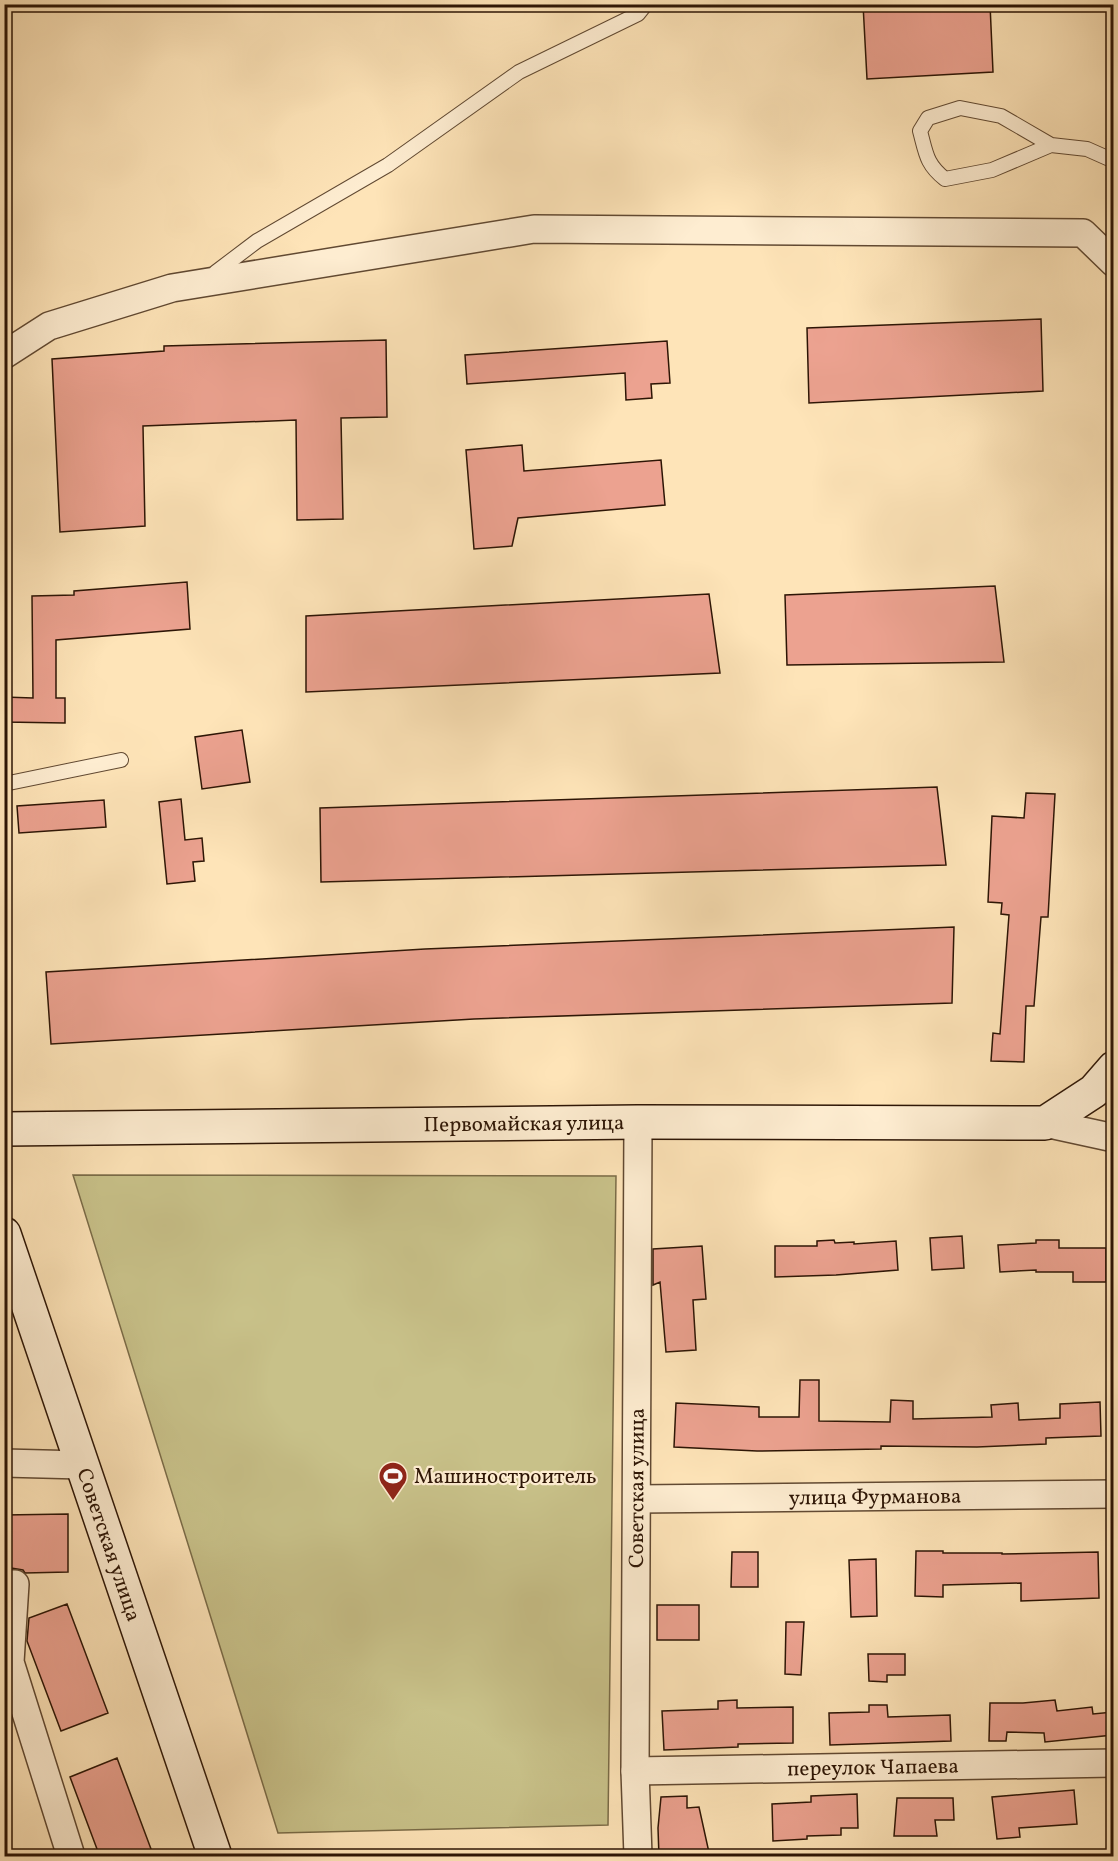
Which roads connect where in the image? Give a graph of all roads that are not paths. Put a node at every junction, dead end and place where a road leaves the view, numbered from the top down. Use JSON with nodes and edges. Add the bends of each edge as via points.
{"nodes":[{"id":1,"x":646,"y":4,"type":"edge"},
{"id":2,"x":1051,"y":145,"type":"junction"},
{"id":3,"x":1113,"y":161,"type":"edge"},
{"id":4,"x":1113,"y":263,"type":"edge"},
{"id":5,"x":212,"y":282,"type":"junction"},
{"id":6,"x":4,"y":355,"type":"edge"},
{"id":7,"x":121,"y":760,"type":"dead end"},
{"id":8,"x":4,"y":784,"type":"edge"},
{"id":9,"x":1113,"y":1068,"type":"edge"},
{"id":10,"x":638,"y":1122,"type":"junction"},
{"id":11,"x":1045,"y":1123,"type":"junction"},
{"id":12,"x":4,"y":1129,"type":"edge"},
{"id":13,"x":1113,"y":1138,"type":"edge"},
{"id":14,"x":4,"y":1234,"type":"edge"},
{"id":15,"x":4,"y":1463,"type":"edge"},
{"id":16,"x":82,"y":1465,"type":"junction"},
{"id":17,"x":1113,"y":1494,"type":"edge"},
{"id":18,"x":637,"y":1499,"type":"junction"},
{"id":19,"x":4,"y":1584,"type":"edge"},
{"id":20,"x":1113,"y":1763,"type":"edge"},
{"id":21,"x":635,"y":1771,"type":"junction"},
{"id":22,"x":71,"y":1857,"type":"edge"},
{"id":23,"x":215,"y":1857,"type":"edge"},
{"id":24,"x":638,"y":1857,"type":"edge"}],
"edges":[{"from":1,"to":5,"type":"lane","via":[[638,14],[519,72],[388,165],[257,241],[216,272]]},
{"from":2,"to":2,"type":"lane","via":[[1001,116],[960,108],[928,118],[920,131],[933,170],[945,179],[992,170]]},
{"from":2,"to":3,"type":"lane","via":[[1087,149]]},
{"from":4,"to":5,"type":"street","via":[[1083,233],[534,229]]},
{"from":5,"to":6,"type":"street","via":[[172,288],[50,326]]},
{"from":7,"to":8,"type":"lane"},
{"from":9,"to":11,"type":"main road","via":[[1094,1091]]},
{"from":10,"to":11,"type":"main road","name":"Первомайская улица"},
{"from":10,"to":12,"type":"main road","name":"Первомайская улица"},
{"from":10,"to":18,"type":"street","name":"Советская улица"},
{"from":11,"to":13,"type":"street","name":"Первомайская улица"},
{"from":14,"to":16,"type":"main road","name":"Советская улица"},
{"from":15,"to":16,"type":"street"},
{"from":16,"to":23,"type":"main road","name":"Советская улица"},
{"from":17,"to":18,"type":"street","name":"улица Фурманова"},
{"from":18,"to":21,"type":"street","name":"Советская улица"},
{"from":19,"to":22,"type":"street","via":[[15,1584],[10,1662]]},
{"from":20,"to":21,"type":"street","name":"переулок Чапаева"},
{"from":21,"to":24,"type":"street","name":"Советская улица"}]}
